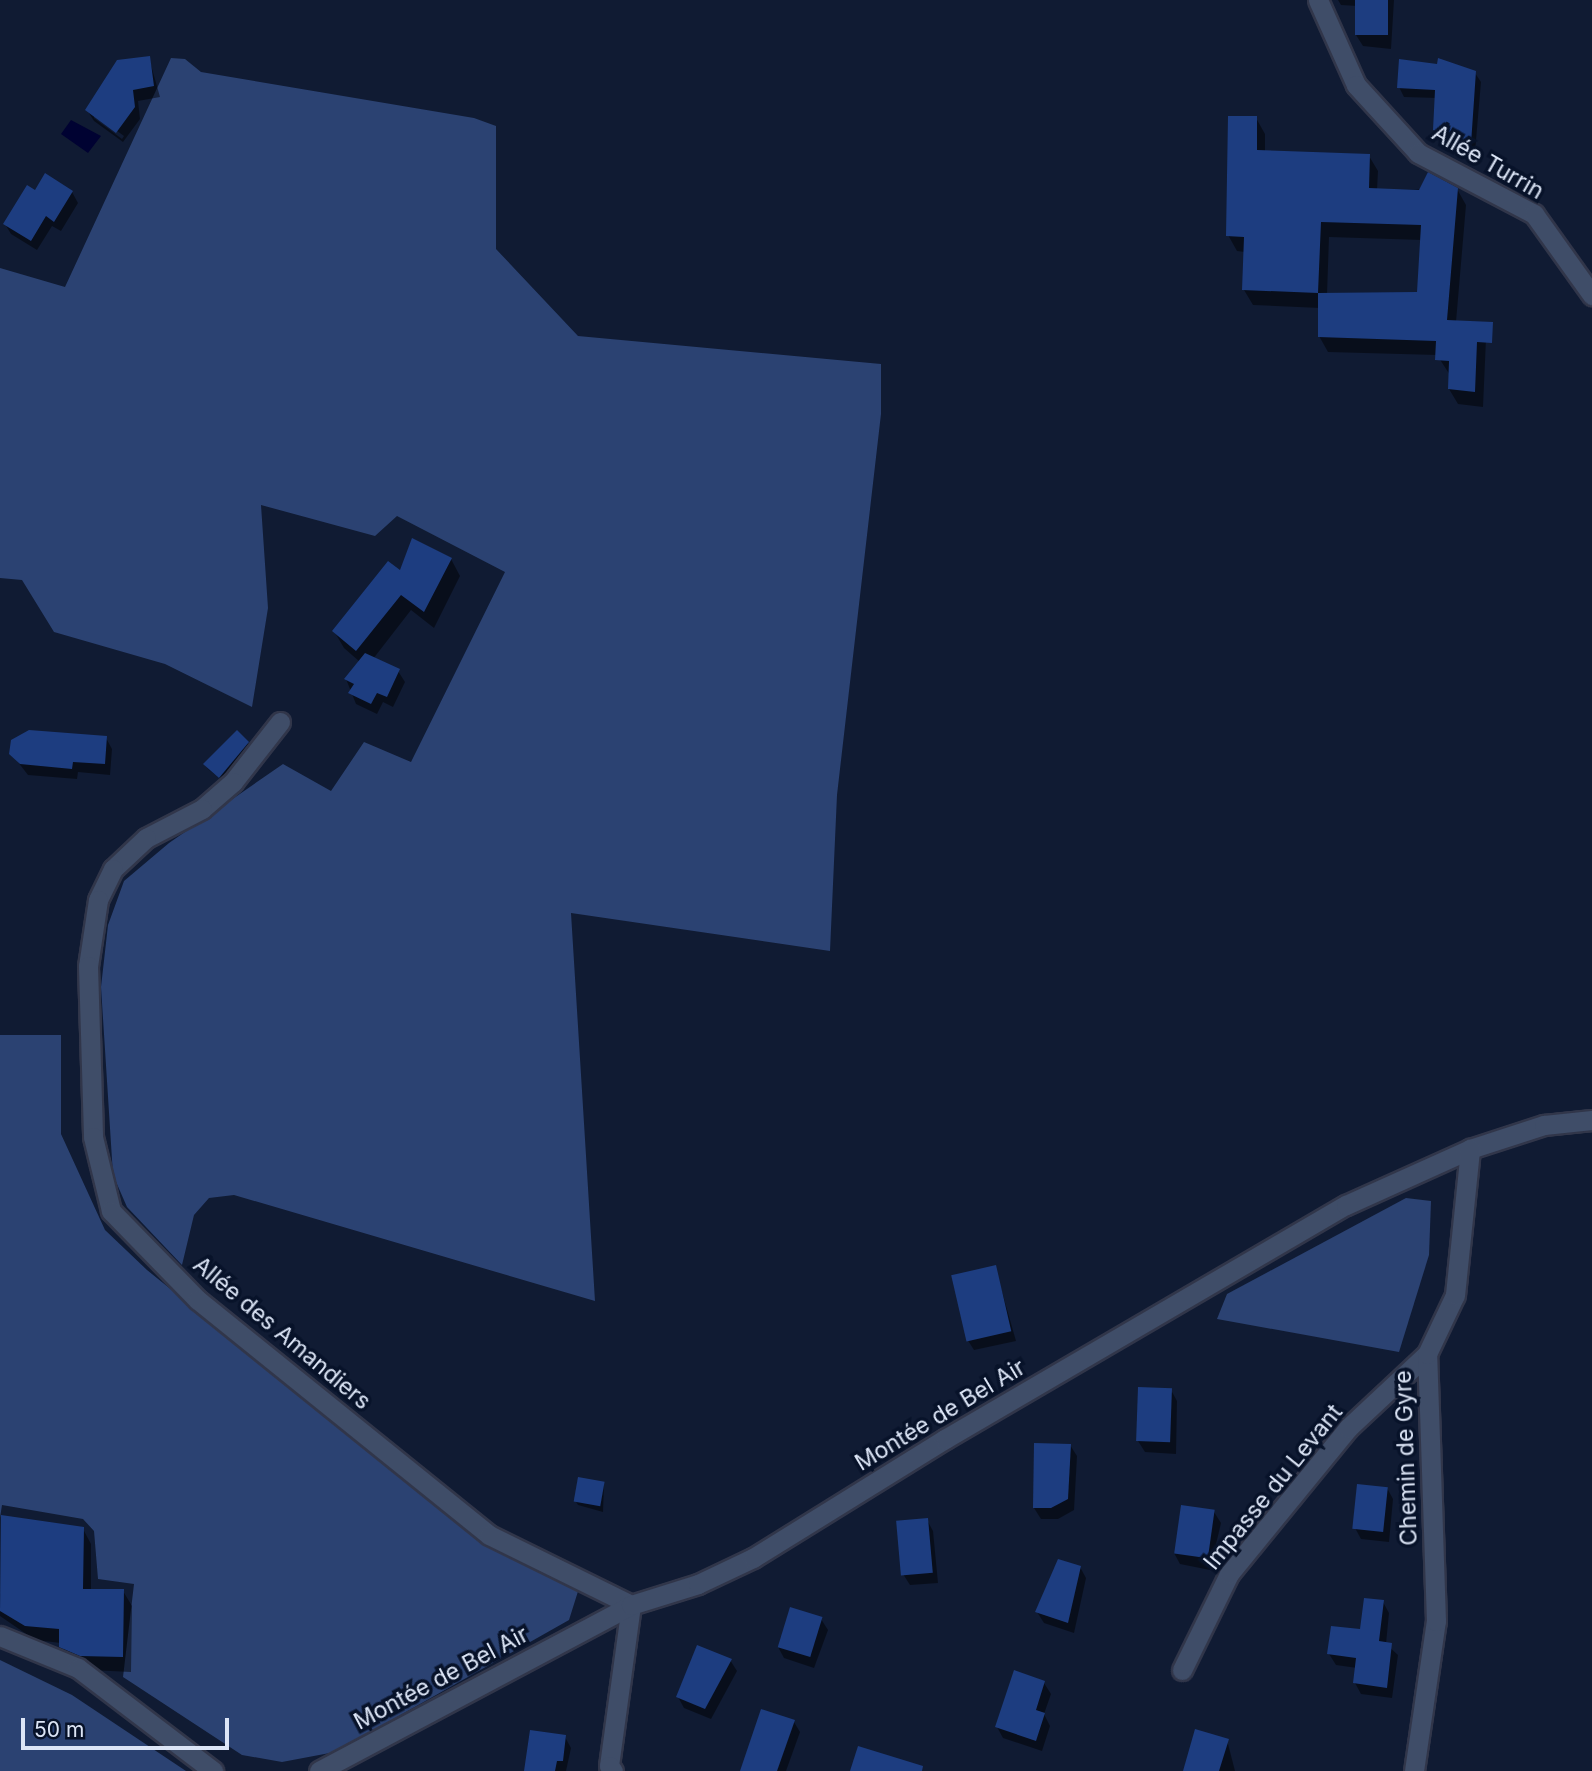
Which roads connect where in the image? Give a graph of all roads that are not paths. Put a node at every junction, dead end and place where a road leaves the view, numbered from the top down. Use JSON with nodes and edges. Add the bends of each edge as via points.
{"nodes":[{"id":1,"x":1318,"y":0,"type":"edge"},
{"id":2,"x":1592,"y":295,"type":"edge"},
{"id":3,"x":280,"y":722,"type":"dead end"},
{"id":4,"x":1592,"y":1120,"type":"edge"},
{"id":5,"x":1471,"y":1149,"type":"junction"},
{"id":6,"x":1427,"y":1354,"type":"junction"},
{"id":7,"x":631,"y":1605,"type":"junction"},
{"id":8,"x":0,"y":1636,"type":"edge"},
{"id":9,"x":1182,"y":1670,"type":"dead end"},
{"id":10,"x":610,"y":1769,"type":"edge"},
{"id":11,"x":213,"y":1771,"type":"edge"},
{"id":12,"x":319,"y":1771,"type":"edge"},
{"id":13,"x":1414,"y":1771,"type":"edge"}],
"edges":[{"from":1,"to":2,"type":"street","name":"Allée Turrin","via":[[1356,85],[1418,153],[1534,214]]},
{"from":3,"to":7,"type":"street","name":"Allée des Amandiers","via":[[233,782],[202,809],[146,838],[113,869],[98,900],[88,966],[93,1137],[111,1211],[198,1300],[489,1535]]},
{"from":4,"to":5,"type":"street","name":"Montée de Bel Air","via":[[1544,1125]]},
{"from":5,"to":6,"type":"street","name":"Chemin de Gyre","via":[[1455,1295]]},
{"from":5,"to":7,"type":"street","name":"Montée de Bel Air","via":[[1346,1205],[945,1439],[753,1559],[698,1584]]},
{"from":6,"to":9,"type":"street","name":"Impasse du Levant","via":[[1348,1428],[1229,1574]]},
{"from":6,"to":13,"type":"street","name":"Chemin de Gyre","via":[[1436,1621]]},
{"from":7,"to":10,"type":"street"},
{"from":7,"to":12,"type":"street","name":"Montée de Bel Air"},
{"from":8,"to":11,"type":"street","via":[[78,1668]]}]}
